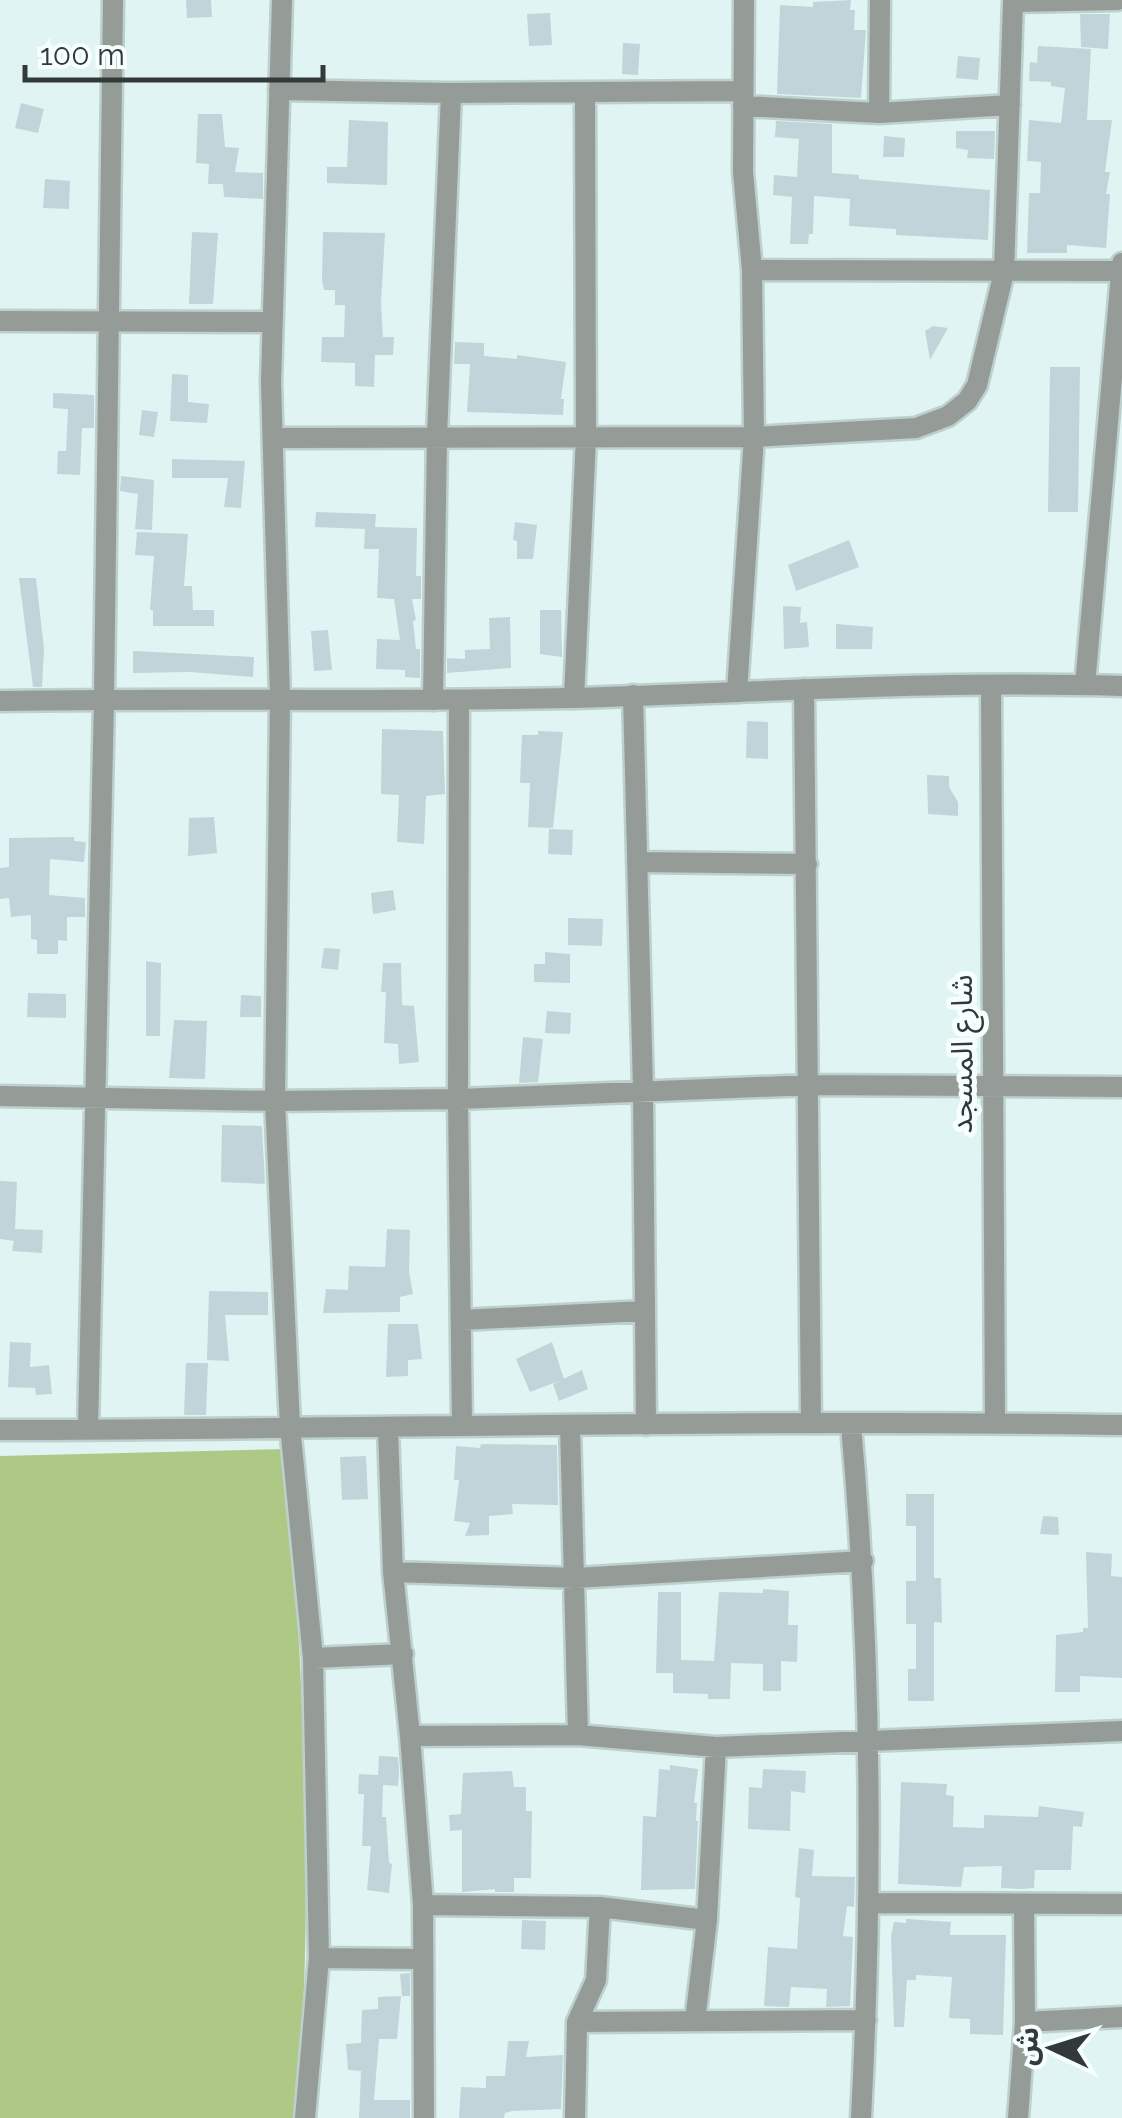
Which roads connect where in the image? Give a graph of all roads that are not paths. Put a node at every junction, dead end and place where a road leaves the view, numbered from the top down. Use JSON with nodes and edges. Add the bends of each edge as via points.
{"nodes":[{"id":1,"x":113,"y":0,"type":"edge"},
{"id":2,"x":282,"y":0,"type":"edge"},
{"id":3,"x":744,"y":0,"type":"edge"},
{"id":4,"x":880,"y":0,"type":"edge"},
{"id":5,"x":1117,"y":0,"type":"edge"},
{"id":6,"x":279,"y":90,"type":"junction"},
{"id":7,"x":585,"y":92,"type":"junction"},
{"id":8,"x":451,"y":93,"type":"junction"},
{"id":9,"x":743,"y":99,"type":"junction"},
{"id":10,"x":1010,"y":105,"type":"junction"},
{"id":11,"x":880,"y":113,"type":"junction"},
{"id":12,"x":1122,"y":268,"type":"edge"},
{"id":13,"x":752,"y":270,"type":"junction"},
{"id":14,"x":1004,"y":272,"type":"junction"},
{"id":15,"x":0,"y":320,"type":"edge"},
{"id":16,"x":108,"y":321,"type":"junction"},
{"id":17,"x":272,"y":322,"type":"junction"},
{"id":18,"x":437,"y":436,"type":"junction"},
{"id":19,"x":586,"y":437,"type":"junction"},
{"id":20,"x":273,"y":438,"type":"junction"},
{"id":21,"x":754,"y":438,"type":"junction"},
{"id":22,"x":990,"y":685,"type":"junction"},
{"id":23,"x":1085,"y":685,"type":"junction"},
{"id":24,"x":1122,"y":686,"type":"edge"},
{"id":25,"x":804,"y":690,"type":"junction"},
{"id":26,"x":738,"y":692,"type":"junction"},
{"id":27,"x":633,"y":695,"type":"junction"},
{"id":28,"x":280,"y":698,"type":"junction"},
{"id":29,"x":574,"y":698,"type":"junction"},
{"id":30,"x":104,"y":700,"type":"junction"},
{"id":31,"x":433,"y":700,"type":"junction"},
{"id":32,"x":459,"y":700,"type":"junction"},
{"id":33,"x":0,"y":701,"type":"edge"},
{"id":34,"x":637,"y":862,"type":"junction"},
{"id":35,"x":807,"y":864,"type":"junction"},
{"id":36,"x":810,"y":1084,"type":"junction"},
{"id":37,"x":991,"y":1085,"type":"junction"},
{"id":38,"x":1122,"y":1087,"type":"edge"},
{"id":39,"x":643,"y":1089,"type":"junction"},
{"id":40,"x":0,"y":1096,"type":"edge"},
{"id":41,"x":96,"y":1098,"type":"junction"},
{"id":42,"x":458,"y":1098,"type":"junction"},
{"id":43,"x":275,"y":1101,"type":"junction"},
{"id":44,"x":645,"y":1310,"type":"junction"},
{"id":45,"x":460,"y":1320,"type":"junction"},
{"id":46,"x":995,"y":1423,"type":"junction"},
{"id":47,"x":811,"y":1424,"type":"junction"},
{"id":48,"x":646,"y":1425,"type":"junction"},
{"id":49,"x":1122,"y":1425,"type":"edge"},
{"id":50,"x":290,"y":1426,"type":"junction"},
{"id":51,"x":462,"y":1426,"type":"junction"},
{"id":52,"x":570,"y":1426,"type":"junction"},
{"id":53,"x":851,"y":1426,"type":"junction"},
{"id":54,"x":388,"y":1429,"type":"junction"},
{"id":55,"x":0,"y":1430,"type":"edge"},
{"id":56,"x":88,"y":1430,"type":"junction"},
{"id":57,"x":863,"y":1562,"type":"junction"},
{"id":58,"x":393,"y":1572,"type":"junction"},
{"id":59,"x":576,"y":1578,"type":"junction"},
{"id":60,"x":403,"y":1654,"type":"junction"},
{"id":61,"x":314,"y":1658,"type":"junction"},
{"id":62,"x":1122,"y":1731,"type":"edge"},
{"id":63,"x":410,"y":1736,"type":"junction"},
{"id":64,"x":578,"y":1736,"type":"junction"},
{"id":65,"x":870,"y":1742,"type":"junction"},
{"id":66,"x":716,"y":1747,"type":"junction"},
{"id":67,"x":868,"y":1902,"type":"junction"},
{"id":68,"x":1122,"y":1904,"type":"edge"},
{"id":69,"x":423,"y":1905,"type":"junction"},
{"id":70,"x":1024,"y":1905,"type":"junction"},
{"id":71,"x":600,"y":1907,"type":"junction"},
{"id":72,"x":707,"y":1920,"type":"junction"},
{"id":73,"x":319,"y":1958,"type":"junction"},
{"id":74,"x":424,"y":1959,"type":"junction"},
{"id":75,"x":1122,"y":2017,"type":"edge"},
{"id":76,"x":866,"y":2020,"type":"junction"},
{"id":77,"x":694,"y":2021,"type":"junction"},
{"id":78,"x":577,"y":2022,"type":"junction"},
{"id":79,"x":1025,"y":2022,"type":"junction"},
{"id":80,"x":305,"y":2118,"type":"edge"},
{"id":81,"x":424,"y":2118,"type":"edge"},
{"id":82,"x":575,"y":2118,"type":"edge"},
{"id":83,"x":862,"y":2118,"type":"edge"},
{"id":84,"x":1018,"y":2118,"type":"edge"}],
"edges":[{"from":1,"to":16,"type":"street"},
{"from":2,"to":6,"type":"street"},
{"from":3,"to":9,"type":"street"},
{"from":4,"to":11,"type":"street"},
{"from":5,"to":10,"type":"street","via":[[1013,2]]},
{"from":6,"to":8,"type":"street"},
{"from":6,"to":17,"type":"street"},
{"from":7,"to":8,"type":"street"},
{"from":7,"to":9,"type":"street"},
{"from":7,"to":19,"type":"street"},
{"from":8,"to":18,"type":"street"},
{"from":9,"to":11,"type":"street"},
{"from":9,"to":13,"type":"street"},
{"from":10,"to":11,"type":"street"},
{"from":10,"to":14,"type":"street"},
{"from":12,"to":14,"type":"street"},
{"from":12,"to":23,"type":"street"},
{"from":13,"to":14,"type":"street"},
{"from":13,"to":21,"type":"street"},
{"from":14,"to":21,"type":"street","via":[[977,385],[948,416],[916,428]]},
{"from":15,"to":16,"type":"street"},
{"from":16,"to":17,"type":"street"},
{"from":16,"to":30,"type":"street"},
{"from":17,"to":20,"type":"street"},
{"from":18,"to":19,"type":"street"},
{"from":18,"to":20,"type":"street"},
{"from":18,"to":31,"type":"street"},
{"from":19,"to":21,"type":"street"},
{"from":19,"to":29,"type":"street"},
{"from":20,"to":28,"type":"street"},
{"from":21,"to":26,"type":"street"},
{"from":22,"to":23,"type":"street"},
{"from":22,"to":25,"type":"street"},
{"from":22,"to":37,"type":"street","name":"شارع المسجد"},
{"from":23,"to":24,"type":"street"},
{"from":25,"to":26,"type":"street"},
{"from":25,"to":35,"type":"street"},
{"from":26,"to":27,"type":"street"},
{"from":27,"to":29,"type":"street"},
{"from":27,"to":34,"type":"street"},
{"from":28,"to":30,"type":"street"},
{"from":28,"to":31,"type":"street"},
{"from":28,"to":43,"type":"street"},
{"from":29,"to":32,"type":"street"},
{"from":30,"to":33,"type":"street"},
{"from":30,"to":41,"type":"street"},
{"from":31,"to":32,"type":"street"},
{"from":32,"to":42,"type":"street"},
{"from":34,"to":35,"type":"street"},
{"from":34,"to":39,"type":"street"},
{"from":35,"to":36,"type":"street"},
{"from":36,"to":37,"type":"street"},
{"from":36,"to":39,"type":"street"},
{"from":36,"to":47,"type":"street"},
{"from":37,"to":38,"type":"street"},
{"from":37,"to":46,"type":"street","name":"شارع المسجد"},
{"from":39,"to":42,"type":"street"},
{"from":39,"to":44,"type":"street"},
{"from":40,"to":41,"type":"street"},
{"from":41,"to":43,"type":"street"},
{"from":41,"to":56,"type":"street"},
{"from":42,"to":43,"type":"street"},
{"from":42,"to":45,"type":"street"},
{"from":43,"to":50,"type":"street"},
{"from":44,"to":45,"type":"street"},
{"from":44,"to":48,"type":"street"},
{"from":45,"to":51,"type":"street"},
{"from":46,"to":49,"type":"street"},
{"from":46,"to":53,"type":"street"},
{"from":47,"to":48,"type":"street"},
{"from":47,"to":53,"type":"street"},
{"from":48,"to":52,"type":"street"},
{"from":50,"to":54,"type":"street"},
{"from":50,"to":56,"type":"street"},
{"from":50,"to":61,"type":"street"},
{"from":51,"to":52,"type":"street"},
{"from":51,"to":54,"type":"street"},
{"from":52,"to":59,"type":"street"},
{"from":53,"to":57,"type":"street"},
{"from":54,"to":58,"type":"street"},
{"from":55,"to":56,"type":"street"},
{"from":57,"to":59,"type":"street"},
{"from":57,"to":65,"type":"street"},
{"from":58,"to":59,"type":"street"},
{"from":58,"to":60,"type":"street"},
{"from":59,"to":64,"type":"street"},
{"from":60,"to":61,"type":"street"},
{"from":60,"to":63,"type":"street"},
{"from":61,"to":73,"type":"street"},
{"from":62,"to":65,"type":"street"},
{"from":63,"to":64,"type":"street"},
{"from":63,"to":69,"type":"street"},
{"from":64,"to":66,"type":"street"},
{"from":65,"to":66,"type":"street"},
{"from":65,"to":67,"type":"street"},
{"from":66,"to":72,"type":"street"},
{"from":67,"to":70,"type":"street"},
{"from":67,"to":76,"type":"street"},
{"from":68,"to":70,"type":"street"},
{"from":69,"to":71,"type":"street"},
{"from":69,"to":74,"type":"street"},
{"from":70,"to":79,"type":"street"},
{"from":71,"to":72,"type":"street"},
{"from":71,"to":78,"type":"street","via":[[596,1980]]},
{"from":72,"to":77,"type":"street"},
{"from":73,"to":74,"type":"street"},
{"from":73,"to":80,"type":"street"},
{"from":74,"to":81,"type":"street"},
{"from":75,"to":79,"type":"street"},
{"from":76,"to":77,"type":"street"},
{"from":76,"to":83,"type":"street"},
{"from":77,"to":78,"type":"street"},
{"from":78,"to":82,"type":"street"},
{"from":79,"to":84,"type":"street"}]}
